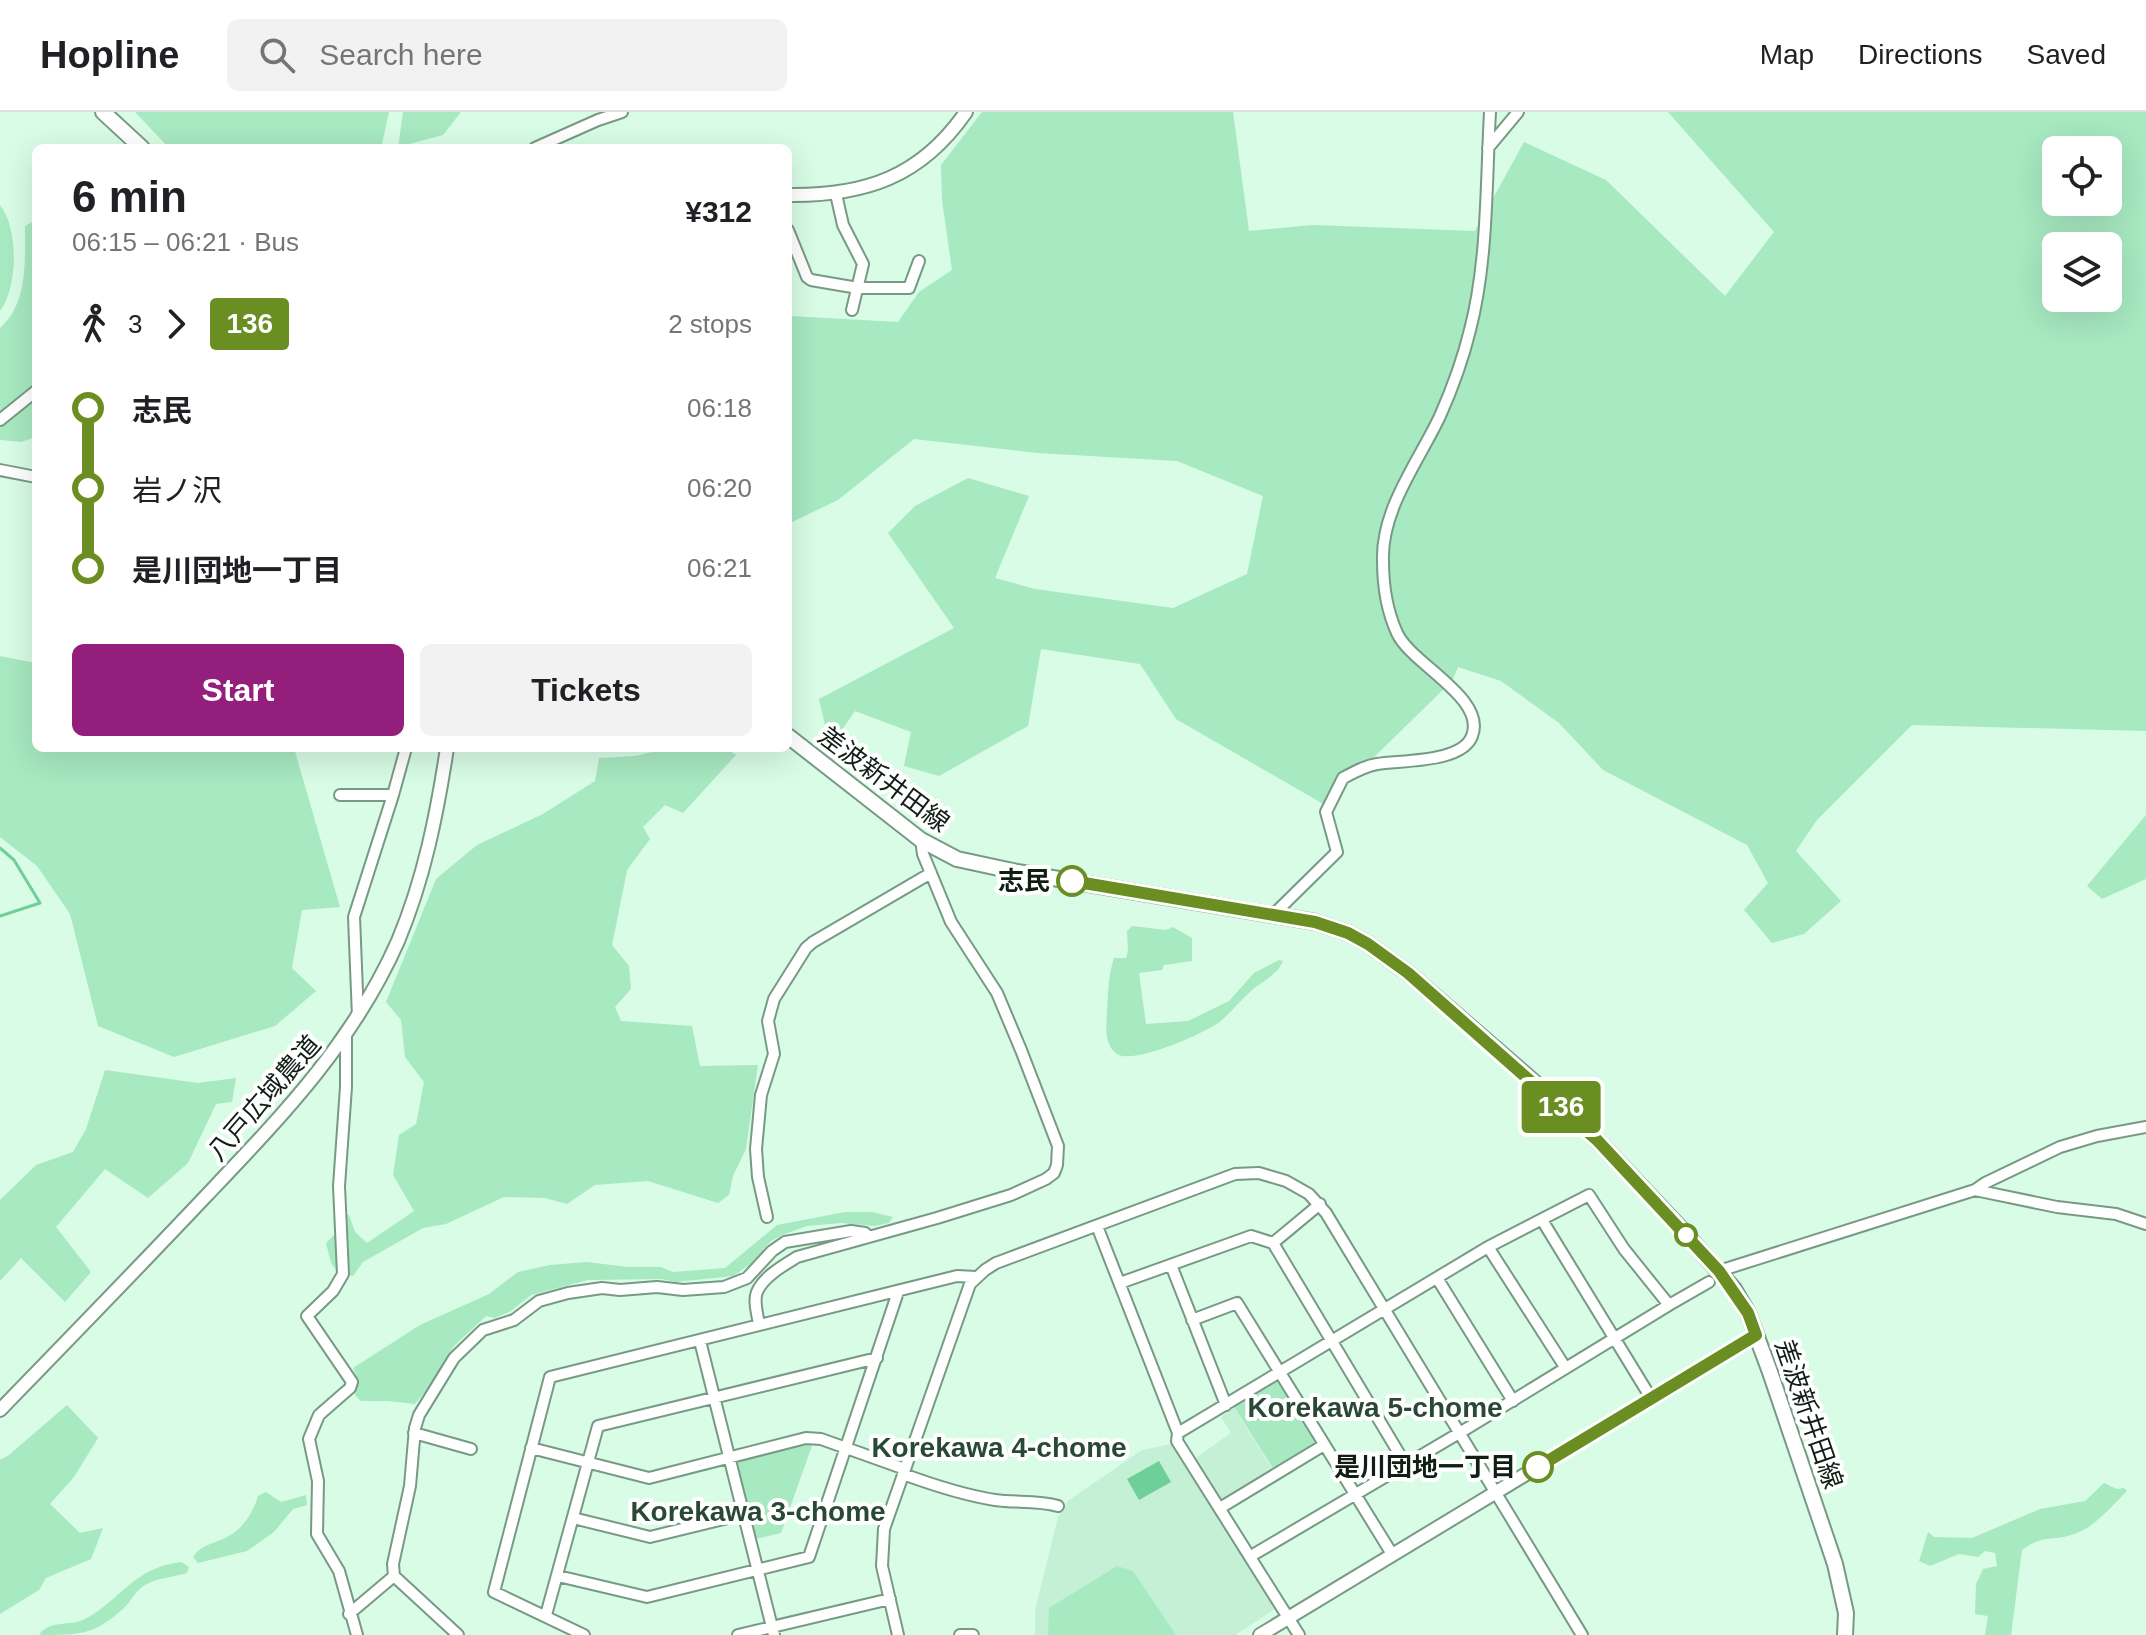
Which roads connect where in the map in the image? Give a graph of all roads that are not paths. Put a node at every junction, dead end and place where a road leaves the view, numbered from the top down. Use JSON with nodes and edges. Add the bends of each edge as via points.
{"nodes":[{"id":1,"x":103,"y":112,"type":"edge"},
{"id":2,"x":622,"y":112,"type":"edge"},
{"id":3,"x":966,"y":112,"type":"edge"},
{"id":4,"x":1490,"y":112,"type":"edge"},
{"id":5,"x":1518,"y":112,"type":"edge"},
{"id":6,"x":138,"y":144,"type":"edge"},
{"id":7,"x":544,"y":144,"type":"edge"},
{"id":8,"x":1488,"y":148,"type":"junction"},
{"id":9,"x":836,"y":194,"type":"junction"},
{"id":10,"x":792,"y":195,"type":"edge"},
{"id":11,"x":792,"y":240,"type":"edge"},
{"id":12,"x":919,"y":261,"type":"dead end"},
{"id":13,"x":858,"y":288,"type":"junction"},
{"id":14,"x":852,"y":310,"type":"dead end"},
{"id":15,"x":32,"y":394,"type":"edge"},
{"id":16,"x":0,"y":420,"type":"edge"},
{"id":17,"x":0,"y":470,"type":"edge"},
{"id":18,"x":32,"y":476,"type":"edge"},
{"id":19,"x":792,"y":739,"type":"edge"},
{"id":20,"x":405,"y":752,"type":"edge"},
{"id":21,"x":446,"y":752,"type":"edge"},
{"id":22,"x":340,"y":795,"type":"dead end"},
{"id":23,"x":393,"y":795,"type":"junction"},
{"id":24,"x":921,"y":840,"type":"junction"},
{"id":25,"x":931,"y":873,"type":"junction"},
{"id":26,"x":1274,"y":914,"type":"junction"},
{"id":27,"x":358,"y":1017,"type":"junction"},
{"id":28,"x":346,"y":1037,"type":"junction"},
{"id":29,"x":2146,"y":1127,"type":"edge"},
{"id":30,"x":1975,"y":1190,"type":"junction"},
{"id":31,"x":1320,"y":1204,"type":"junction"},
{"id":32,"x":767,"y":1217,"type":"dead end"},
{"id":33,"x":1542,"y":1220,"type":"junction"},
{"id":34,"x":2146,"y":1224,"type":"edge"},
{"id":35,"x":1097,"y":1226,"type":"junction"},
{"id":36,"x":869,"y":1237,"type":"junction"},
{"id":37,"x":1273,"y":1243,"type":"junction"},
{"id":38,"x":1488,"y":1247,"type":"junction"},
{"id":39,"x":1171,"y":1265,"type":"junction"},
{"id":40,"x":1714,"y":1276,"type":"junction"},
{"id":41,"x":976,"y":1277,"type":"junction"},
{"id":42,"x":1437,"y":1278,"type":"junction"},
{"id":43,"x":1120,"y":1283,"type":"junction"},
{"id":44,"x":898,"y":1292,"type":"junction"},
{"id":45,"x":1669,"y":1305,"type":"junction"},
{"id":46,"x":1385,"y":1310,"type":"junction"},
{"id":47,"x":1192,"y":1320,"type":"junction"},
{"id":48,"x":759,"y":1325,"type":"junction"},
{"id":49,"x":1756,"y":1335,"type":"junction"},
{"id":50,"x":1332,"y":1340,"type":"junction"},
{"id":51,"x":1614,"y":1340,"type":"junction"},
{"id":52,"x":700,"y":1341,"type":"junction"},
{"id":53,"x":877,"y":1358,"type":"junction"},
{"id":54,"x":1565,"y":1367,"type":"junction"},
{"id":55,"x":1280,"y":1373,"type":"junction"},
{"id":56,"x":714,"y":1396,"type":"junction"},
{"id":57,"x":1651,"y":1398,"type":"junction"},
{"id":58,"x":1513,"y":1401,"type":"junction"},
{"id":59,"x":1226,"y":1405,"type":"junction"},
{"id":60,"x":0,"y":1410,"type":"edge"},
{"id":61,"x":414,"y":1433,"type":"junction"},
{"id":62,"x":1178,"y":1433,"type":"junction"},
{"id":63,"x":1460,"y":1433,"type":"junction"},
{"id":64,"x":1324,"y":1445,"type":"junction"},
{"id":65,"x":846,"y":1447,"type":"junction"},
{"id":66,"x":531,"y":1448,"type":"junction"},
{"id":67,"x":471,"y":1449,"type":"dead end"},
{"id":68,"x":730,"y":1457,"type":"junction"},
{"id":69,"x":587,"y":1462,"type":"junction"},
{"id":70,"x":1406,"y":1465,"type":"junction"},
{"id":71,"x":904,"y":1472,"type":"junction"},
{"id":72,"x":1496,"y":1492,"type":"junction"},
{"id":73,"x":1355,"y":1494,"type":"junction"},
{"id":74,"x":1058,"y":1506,"type":"dead end"},
{"id":75,"x":1220,"y":1508,"type":"junction"},
{"id":76,"x":744,"y":1514,"type":"junction"},
{"id":77,"x":573,"y":1518,"type":"junction"},
{"id":78,"x":1392,"y":1554,"type":"junction"},
{"id":79,"x":1251,"y":1556,"type":"junction"},
{"id":80,"x":757,"y":1570,"type":"junction"},
{"id":81,"x":394,"y":1576,"type":"junction"},
{"id":82,"x":558,"y":1576,"type":"junction"},
{"id":83,"x":890,"y":1599,"type":"junction"},
{"id":84,"x":349,"y":1614,"type":"junction"},
{"id":85,"x":546,"y":1615,"type":"junction"},
{"id":86,"x":1288,"y":1617,"type":"junction"},
{"id":87,"x":773,"y":1631,"type":"edge"},
{"id":88,"x":357,"y":1635,"type":"edge"},
{"id":89,"x":458,"y":1635,"type":"edge"},
{"id":90,"x":584,"y":1635,"type":"edge"},
{"id":91,"x":738,"y":1635,"type":"edge"},
{"id":92,"x":898,"y":1635,"type":"edge"},
{"id":93,"x":962,"y":1635,"type":"edge"},
{"id":94,"x":973,"y":1635,"type":"edge"},
{"id":95,"x":1260,"y":1635,"type":"edge"},
{"id":96,"x":1299,"y":1635,"type":"edge"},
{"id":97,"x":1582,"y":1635,"type":"edge"},
{"id":98,"x":1845,"y":1635,"type":"edge"}],
"edges":[{"from":1,"to":6,"type":"main road"},
{"from":2,"to":7,"type":"street"},
{"from":3,"to":9,"type":"street","via":[[943,141],[904,172]]},
{"from":4,"to":8,"type":"street"},
{"from":5,"to":8,"type":"street"},
{"from":8,"to":26,"type":"street","via":[[1481,276],[1470,329],[1441,414],[1394,505],[1382,560],[1397,634],[1466,704],[1473,715],[1473,734],[1450,753],[1376,764],[1343,778],[1326,812],[1337,852]]},
{"from":9,"to":10,"type":"street"},
{"from":9,"to":13,"type":"street","via":[[843,225],[863,264]]},
{"from":11,"to":13,"type":"street","via":[[807,277]]},
{"from":12,"to":13,"type":"street","via":[[909,288]]},
{"from":13,"to":14,"type":"street"},
{"from":15,"to":16,"type":"street"},
{"from":17,"to":18,"type":"street"},
{"from":19,"to":24,"type":"main road","name":"差波新井田線"},
{"from":20,"to":23,"type":"street"},
{"from":21,"to":27,"type":"street","name":"八戸広域農道","via":[[421,876],[398,941]]},
{"from":22,"to":23,"type":"street"},
{"from":23,"to":27,"type":"street","via":[[354,917]]},
{"from":24,"to":25,"type":"street"},
{"from":24,"to":26,"type":"main road","name":"差波新井田線","via":[[979,864]]},
{"from":25,"to":32,"type":"street","via":[[813,942],[774,999],[768,1021],[774,1054],[761,1095],[756,1149]]},
{"from":25,"to":36,"type":"street","via":[[951,922],[997,993],[1059,1158],[1054,1173],[1011,1195]]},
{"from":26,"to":40,"type":"main road","name":"差波新井田線","via":[[1348,933],[1408,973],[1597,1140]]},
{"from":27,"to":28,"type":"street","name":"八戸広域農道"},
{"from":28,"to":60,"type":"street","name":"八戸広域農道","via":[[286,1111]]},
{"from":28,"to":84,"type":"street","via":[[339,1186],[343,1274],[307,1316],[352,1382],[319,1415],[309,1439],[318,1481],[317,1534],[339,1571]]},
{"from":29,"to":30,"type":"street","via":[[2060,1147]]},
{"from":30,"to":34,"type":"street"},
{"from":30,"to":40,"type":"street"},
{"from":31,"to":35,"type":"street","via":[[1286,1181],[1246,1173]]},
{"from":31,"to":37,"type":"street"},
{"from":31,"to":46,"type":"street"},
{"from":33,"to":38,"type":"street"},
{"from":33,"to":45,"type":"street","via":[[1589,1195]]},
{"from":33,"to":51,"type":"street"},
{"from":35,"to":41,"type":"street","via":[[996,1263]]},
{"from":35,"to":43,"type":"street"},
{"from":36,"to":48,"type":"street","via":[[820,1249],[780,1267],[756,1293]]},
{"from":36,"to":61,"type":"street","via":[[851,1231],[785,1242],[734,1286],[586,1289],[539,1301],[514,1320],[483,1330],[461,1350],[419,1415]]},
{"from":37,"to":39,"type":"street","via":[[1251,1236]]},
{"from":37,"to":50,"type":"street"},
{"from":38,"to":42,"type":"street"},
{"from":38,"to":54,"type":"street"},
{"from":39,"to":43,"type":"street"},
{"from":39,"to":47,"type":"street"},
{"from":40,"to":45,"type":"street"},
{"from":40,"to":49,"type":"main road","name":"差波新井田線","via":[[1748,1313]]},
{"from":41,"to":44,"type":"street","via":[[957,1276]]},
{"from":41,"to":71,"type":"street","via":[[963,1300]]},
{"from":42,"to":46,"type":"street"},
{"from":42,"to":58,"type":"street"},
{"from":43,"to":62,"type":"street"},
{"from":44,"to":48,"type":"street"},
{"from":44,"to":53,"type":"street"},
{"from":45,"to":51,"type":"street"},
{"from":46,"to":50,"type":"street"},
{"from":46,"to":63,"type":"street"},
{"from":47,"to":55,"type":"street","via":[[1237,1303]]},
{"from":47,"to":59,"type":"street"},
{"from":48,"to":52,"type":"street"},
{"from":49,"to":57,"type":"street"},
{"from":49,"to":98,"type":"main road","name":"差波新井田線","via":[[1835,1564],[1846,1613]]},
{"from":50,"to":55,"type":"street"},
{"from":50,"to":70,"type":"street"},
{"from":51,"to":54,"type":"street"},
{"from":51,"to":57,"type":"street"},
{"from":52,"to":56,"type":"street"},
{"from":52,"to":66,"type":"street","via":[[550,1377]]},
{"from":53,"to":56,"type":"street"},
{"from":53,"to":65,"type":"street"},
{"from":54,"to":58,"type":"street"},
{"from":55,"to":59,"type":"street"},
{"from":55,"to":64,"type":"street"},
{"from":56,"to":68,"type":"street"},
{"from":56,"to":69,"type":"street","via":[[598,1426]]},
{"from":57,"to":72,"type":"street"},
{"from":58,"to":63,"type":"street"},
{"from":59,"to":62,"type":"street"},
{"from":61,"to":67,"type":"street"},
{"from":61,"to":81,"type":"street"},
{"from":62,"to":75,"type":"street","via":[[1177,1441]]},
{"from":63,"to":70,"type":"street"},
{"from":63,"to":72,"type":"street"},
{"from":64,"to":73,"type":"street"},
{"from":64,"to":75,"type":"street"},
{"from":65,"to":68,"type":"street","via":[[806,1438]]},
{"from":65,"to":71,"type":"street"},
{"from":65,"to":80,"type":"street","via":[[809,1557]]},
{"from":66,"to":69,"type":"street"},
{"from":66,"to":85,"type":"street","via":[[494,1592]]},
{"from":68,"to":69,"type":"street","via":[[649,1478]]},
{"from":68,"to":76,"type":"street"},
{"from":69,"to":77,"type":"street"},
{"from":70,"to":73,"type":"street"},
{"from":71,"to":74,"type":"street","via":[[991,1499]]},
{"from":71,"to":83,"type":"street","via":[[882,1543]]},
{"from":72,"to":78,"type":"street"},
{"from":72,"to":97,"type":"street"},
{"from":73,"to":78,"type":"street"},
{"from":73,"to":79,"type":"street"},
{"from":75,"to":79,"type":"street"},
{"from":76,"to":77,"type":"street","via":[[650,1537]]},
{"from":76,"to":80,"type":"street"},
{"from":77,"to":82,"type":"street"},
{"from":78,"to":86,"type":"street"},
{"from":79,"to":86,"type":"street"},
{"from":80,"to":82,"type":"street","via":[[647,1597]]},
{"from":80,"to":87,"type":"street"},
{"from":81,"to":84,"type":"street"},
{"from":81,"to":89,"type":"street"},
{"from":82,"to":85,"type":"street"},
{"from":83,"to":87,"type":"street"},
{"from":83,"to":92,"type":"street"},
{"from":84,"to":88,"type":"street"},
{"from":85,"to":90,"type":"street"},
{"from":86,"to":95,"type":"street"},
{"from":86,"to":96,"type":"street"},
{"from":87,"to":91,"type":"street"},
{"from":93,"to":94,"type":"street"}]}
